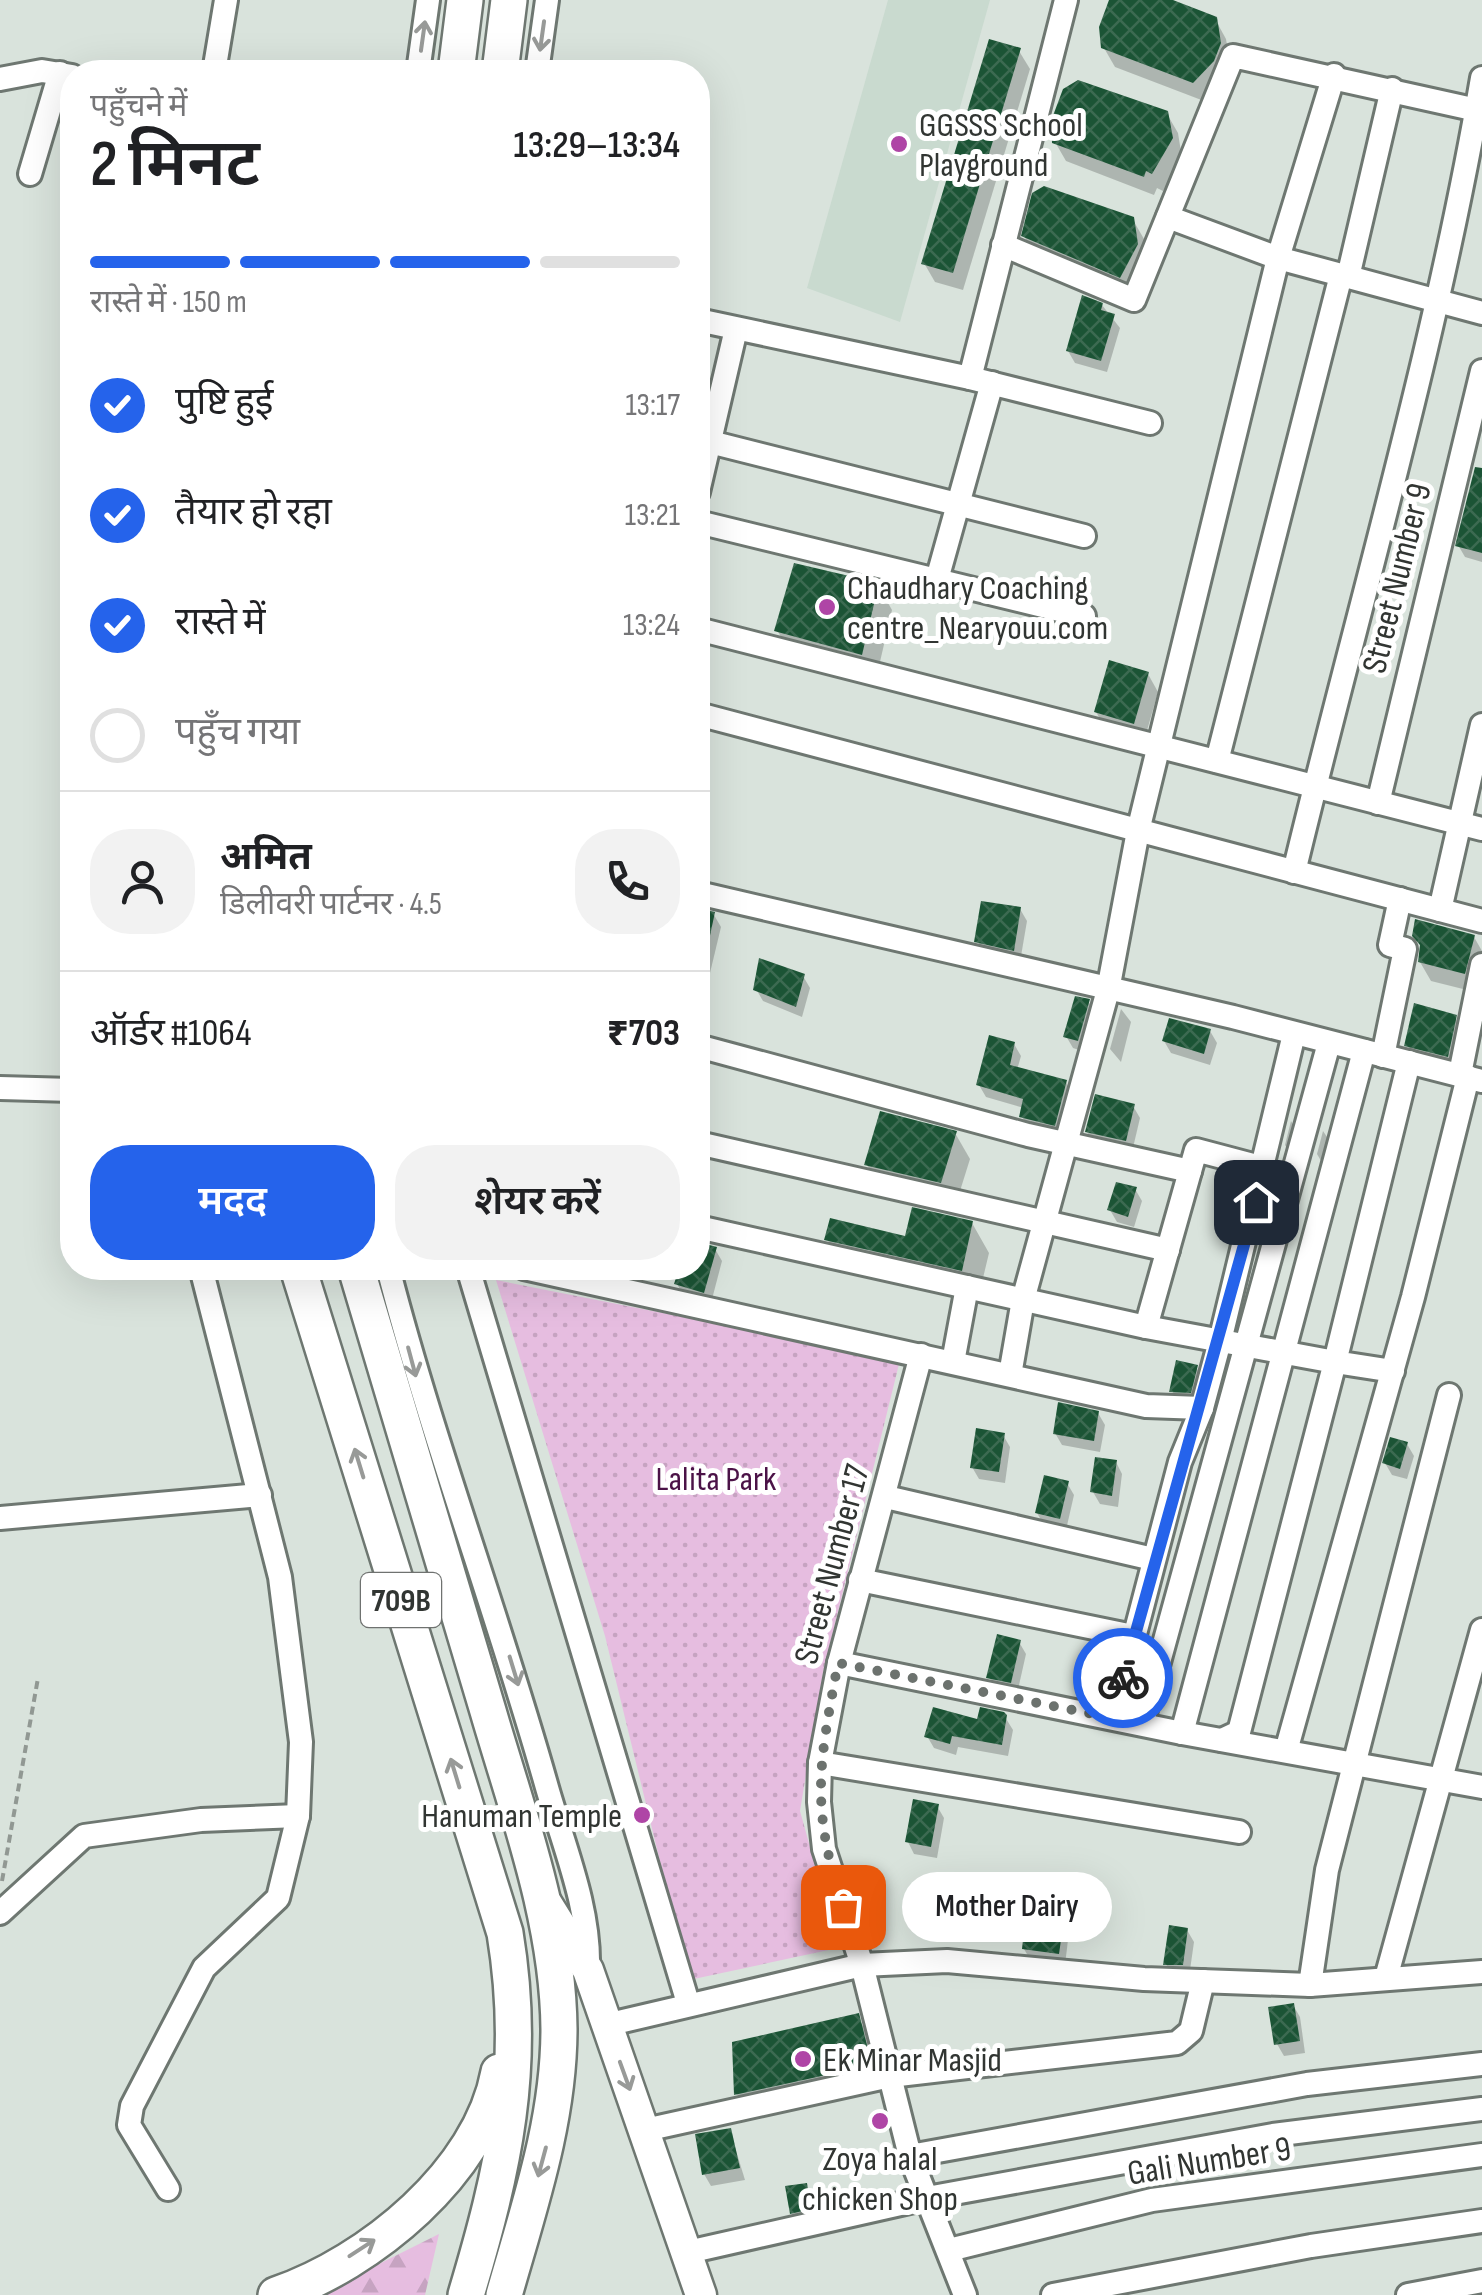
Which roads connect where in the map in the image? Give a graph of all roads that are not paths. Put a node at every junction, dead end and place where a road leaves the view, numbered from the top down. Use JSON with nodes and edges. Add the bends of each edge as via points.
{"nodes":[{"id":1,"x":226,"y":0,"type":"edge"},
{"id":2,"x":428,"y":0,"type":"edge"},
{"id":3,"x":465,"y":0,"type":"edge"},
{"id":4,"x":509,"y":0,"type":"edge"},
{"id":5,"x":547,"y":0,"type":"edge"},
{"id":6,"x":1066,"y":0,"type":"edge"},
{"id":7,"x":216,"y":60,"type":"edge"},
{"id":8,"x":420,"y":60,"type":"edge"},
{"id":9,"x":458,"y":60,"type":"edge"},
{"id":10,"x":502,"y":60,"type":"edge"},
{"id":11,"x":539,"y":60,"type":"edge"},
{"id":12,"x":60,"y":74,"type":"edge"},
{"id":13,"x":1334,"y":75,"type":"junction"},
{"id":14,"x":1482,"y":78,"type":"edge"},
{"id":15,"x":0,"y":79,"type":"edge"},
{"id":16,"x":1392,"y":89,"type":"junction"},
{"id":17,"x":60,"y":91,"type":"edge"},
{"id":18,"x":1478,"y":119,"type":"edge"},
{"id":19,"x":30,"y":174,"type":"dead end"},
{"id":20,"x":1168,"y":217,"type":"junction"},
{"id":21,"x":1003,"y":245,"type":"junction"},
{"id":22,"x":1278,"y":258,"type":"junction"},
{"id":23,"x":1345,"y":276,"type":"junction"},
{"id":24,"x":1439,"y":301,"type":"junction"},
{"id":25,"x":1482,"y":312,"type":"edge"},
{"id":26,"x":710,"y":323,"type":"edge"},
{"id":27,"x":736,"y":329,"type":"junction"},
{"id":28,"x":1482,"y":370,"type":"edge"},
{"id":29,"x":981,"y":381,"type":"junction"},
{"id":30,"x":1150,"y":423,"type":"dead end"},
{"id":31,"x":710,"y":442,"type":"joint"},
{"id":32,"x":960,"y":502,"type":"junction"},
{"id":33,"x":710,"y":525,"type":"edge"},
{"id":34,"x":1084,"y":536,"type":"dead end"},
{"id":35,"x":936,"y":583,"type":"junction"},
{"id":36,"x":1084,"y":616,"type":"dead end"},
{"id":37,"x":710,"y":631,"type":"edge"},
{"id":38,"x":710,"y":717,"type":"edge"},
{"id":39,"x":1481,"y":736,"type":"edge"},
{"id":40,"x":1160,"y":746,"type":"junction"},
{"id":41,"x":1216,"y":761,"type":"junction"},
{"id":42,"x":1314,"y":786,"type":"junction"},
{"id":43,"x":1378,"y":803,"type":"junction"},
{"id":44,"x":1457,"y":823,"type":"junction"},
{"id":45,"x":1482,"y":830,"type":"edge"},
{"id":46,"x":1138,"y":831,"type":"junction"},
{"id":47,"x":1294,"y":872,"type":"junction"},
{"id":48,"x":710,"y":896,"type":"edge"},
{"id":49,"x":1400,"y":899,"type":"junction"},
{"id":50,"x":1440,"y":910,"type":"junction"},
{"id":51,"x":1482,"y":920,"type":"edge"},
{"id":52,"x":1482,"y":965,"type":"edge"},
{"id":53,"x":1108,"y":990,"type":"junction"},
{"id":54,"x":1294,"y":1034,"type":"junction"},
{"id":55,"x":1329,"y":1043,"type":"junction"},
{"id":56,"x":710,"y":1049,"type":"edge"},
{"id":57,"x":1374,"y":1054,"type":"junction"},
{"id":58,"x":1410,"y":1062,"type":"junction"},
{"id":59,"x":1470,"y":1077,"type":"edge"},
{"id":60,"x":0,"y":1088,"type":"edge"},
{"id":61,"x":60,"y":1090,"type":"edge"},
{"id":62,"x":1065,"y":1144,"type":"junction"},
{"id":63,"x":710,"y":1146,"type":"edge"},
{"id":64,"x":1264,"y":1168,"type":"junction"},
{"id":65,"x":1190,"y":1171,"type":"junction"},
{"id":66,"x":1046,"y":1224,"type":"junction"},
{"id":67,"x":710,"y":1230,"type":"edge"},
{"id":68,"x":1168,"y":1250,"type":"junction"},
{"id":69,"x":204,"y":1280,"type":"edge"},
{"id":70,"x":302,"y":1280,"type":"edge"},
{"id":71,"x":360,"y":1280,"type":"edge"},
{"id":72,"x":391,"y":1280,"type":"edge"},
{"id":73,"x":472,"y":1280,"type":"edge"},
{"id":74,"x":624,"y":1280,"type":"edge"},
{"id":75,"x":967,"y":1287,"type":"junction"},
{"id":76,"x":1023,"y":1300,"type":"junction"},
{"id":77,"x":1146,"y":1327,"type":"junction"},
{"id":78,"x":1220,"y":1341,"type":"junction"},
{"id":79,"x":1248,"y":1346,"type":"junction"},
{"id":80,"x":1284,"y":1351,"type":"junction"},
{"id":81,"x":921,"y":1356,"type":"junction"},
{"id":82,"x":952,"y":1362,"type":"junction"},
{"id":83,"x":1335,"y":1362,"type":"junction"},
{"id":84,"x":1392,"y":1371,"type":"junction"},
{"id":85,"x":1010,"y":1375,"type":"junction"},
{"id":86,"x":1449,"y":1395,"type":"dead end"},
{"id":87,"x":1202,"y":1408,"type":"junction"},
{"id":88,"x":260,"y":1495,"type":"junction"},
{"id":89,"x":886,"y":1497,"type":"junction"},
{"id":90,"x":0,"y":1518,"type":"edge"},
{"id":91,"x":1153,"y":1560,"type":"junction"},
{"id":92,"x":860,"y":1580,"type":"junction"},
{"id":93,"x":1482,"y":1630,"type":"edge"},
{"id":94,"x":1134,"y":1636,"type":"junction"},
{"id":95,"x":838,"y":1663,"type":"junction"},
{"id":96,"x":1113,"y":1718,"type":"junction"},
{"id":97,"x":1142,"y":1724,"type":"junction"},
{"id":98,"x":1182,"y":1733,"type":"junction"},
{"id":99,"x":1222,"y":1740,"type":"junction"},
{"id":100,"x":1286,"y":1750,"type":"junction"},
{"id":101,"x":820,"y":1763,"type":"junction"},
{"id":102,"x":1353,"y":1763,"type":"junction"},
{"id":103,"x":1443,"y":1779,"type":"junction"},
{"id":104,"x":1482,"y":1788,"type":"edge"},
{"id":105,"x":298,"y":1816,"type":"junction"},
{"id":106,"x":1239,"y":1832,"type":"dead end"},
{"id":107,"x":540,"y":1893,"type":"junction"},
{"id":108,"x":0,"y":1913,"type":"edge"},
{"id":109,"x":505,"y":1933,"type":"junction"},
{"id":110,"x":862,"y":1965,"type":"junction"},
{"id":111,"x":588,"y":1970,"type":"junction"},
{"id":112,"x":1482,"y":1972,"type":"edge"},
{"id":113,"x":1386,"y":1978,"type":"junction"},
{"id":114,"x":1203,"y":1981,"type":"junction"},
{"id":115,"x":1310,"y":1984,"type":"junction"},
{"id":116,"x":688,"y":2003,"type":"junction"},
{"id":117,"x":606,"y":2025,"type":"junction"},
{"id":118,"x":1482,"y":2064,"type":"edge"},
{"id":119,"x":890,"y":2076,"type":"junction"},
{"id":120,"x":1482,"y":2109,"type":"edge"},
{"id":121,"x":645,"y":2130,"type":"junction"},
{"id":122,"x":1482,"y":2154,"type":"edge"},
{"id":123,"x":910,"y":2156,"type":"junction"},
{"id":124,"x":168,"y":2189,"type":"dead end"},
{"id":125,"x":927,"y":2198,"type":"junction"},
{"id":126,"x":1482,"y":2220,"type":"edge"},
{"id":127,"x":949,"y":2250,"type":"junction"},
{"id":128,"x":688,"y":2252,"type":"junction"},
{"id":129,"x":1482,"y":2282,"type":"edge"},
{"id":130,"x":276,"y":2295,"type":"edge"},
{"id":131,"x":466,"y":2295,"type":"edge"},
{"id":132,"x":504,"y":2295,"type":"edge"},
{"id":133,"x":702,"y":2295,"type":"edge"},
{"id":134,"x":965,"y":2295,"type":"edge"},
{"id":135,"x":1054,"y":2295,"type":"edge"},
{"id":136,"x":1408,"y":2295,"type":"edge"}],
"edges":[{"from":1,"to":7,"type":"street"},
{"from":8,"to":2,"type":"street","one_way":true},
{"from":3,"to":9,"type":"highway"},
{"from":4,"to":10,"type":"highway"},
{"from":5,"to":11,"type":"street","one_way":true},
{"from":6,"to":21,"type":"street"},
{"from":12,"to":15,"type":"street"},
{"from":13,"to":16,"type":"street"},
{"from":13,"to":20,"type":"street","via":[[1233,56]]},
{"from":13,"to":22,"type":"street"},
{"from":14,"to":18,"type":"street"},
{"from":16,"to":18,"type":"street"},
{"from":16,"to":23,"type":"street"},
{"from":17,"to":19,"type":"street"},
{"from":18,"to":24,"type":"street"},
{"from":20,"to":21,"type":"street","via":[[1134,300]]},
{"from":20,"to":22,"type":"street"},
{"from":21,"to":29,"type":"street"},
{"from":22,"to":23,"type":"street"},
{"from":22,"to":40,"type":"street"},
{"from":23,"to":24,"type":"street"},
{"from":23,"to":41,"type":"street"},
{"from":24,"to":25,"type":"street"},
{"from":24,"to":42,"type":"street"},
{"from":26,"to":27,"type":"street"},
{"from":27,"to":29,"type":"street"},
{"from":27,"to":31,"type":"street"},
{"from":28,"to":43,"type":"street","name":"Street Number 9"},
{"from":29,"to":30,"type":"street"},
{"from":29,"to":32,"type":"street"},
{"from":31,"to":32,"type":"street"},
{"from":32,"to":34,"type":"street"},
{"from":32,"to":35,"type":"street"},
{"from":33,"to":35,"type":"street"},
{"from":35,"to":36,"type":"street"},
{"from":37,"to":40,"type":"street"},
{"from":38,"to":46,"type":"street"},
{"from":39,"to":44,"type":"street"},
{"from":40,"to":41,"type":"street"},
{"from":40,"to":46,"type":"street"},
{"from":41,"to":42,"type":"street"},
{"from":42,"to":43,"type":"street"},
{"from":42,"to":47,"type":"street"},
{"from":43,"to":44,"type":"street"},
{"from":44,"to":45,"type":"street"},
{"from":44,"to":50,"type":"street"},
{"from":46,"to":47,"type":"street"},
{"from":46,"to":53,"type":"street"},
{"from":47,"to":49,"type":"street"},
{"from":48,"to":53,"type":"street"},
{"from":49,"to":50,"type":"street"},
{"from":49,"to":57,"type":"street","via":[[1390,945],[1404,949]]},
{"from":50,"to":51,"type":"street"},
{"from":52,"to":59,"type":"street"},
{"from":53,"to":54,"type":"street"},
{"from":53,"to":62,"type":"street"},
{"from":54,"to":55,"type":"street"},
{"from":54,"to":64,"type":"street"},
{"from":55,"to":57,"type":"street"},
{"from":55,"to":79,"type":"street"},
{"from":56,"to":62,"type":"street"},
{"from":57,"to":58,"type":"street"},
{"from":57,"to":80,"type":"street"},
{"from":58,"to":59,"type":"street"},
{"from":58,"to":83,"type":"street"},
{"from":59,"to":84,"type":"street"},
{"from":60,"to":61,"type":"street"},
{"from":62,"to":65,"type":"street"},
{"from":62,"to":66,"type":"street"},
{"from":63,"to":66,"type":"street"},
{"from":64,"to":65,"type":"street","via":[[1196,1150]]},
{"from":64,"to":78,"type":"street"},
{"from":65,"to":68,"type":"street"},
{"from":66,"to":68,"type":"street"},
{"from":66,"to":76,"type":"street"},
{"from":67,"to":75,"type":"street"},
{"from":68,"to":77,"type":"street"},
{"from":69,"to":88,"type":"street"},
{"from":109,"to":70,"type":"highway","number":"709B","one_way":true},
{"from":71,"to":107,"type":"highway","number":"709B"},
{"from":72,"to":111,"type":"street","one_way":true,"via":[[420,1392],[514,1668],[579,1892]]},
{"from":73,"to":116,"type":"street"},
{"from":74,"to":81,"type":"street"},
{"from":75,"to":76,"type":"street"},
{"from":75,"to":82,"type":"street"},
{"from":76,"to":77,"type":"street"},
{"from":76,"to":85,"type":"street"},
{"from":77,"to":78,"type":"street"},
{"from":78,"to":79,"type":"street"},
{"from":78,"to":87,"type":"street"},
{"from":79,"to":80,"type":"street"},
{"from":79,"to":97,"type":"street"},
{"from":80,"to":83,"type":"street"},
{"from":80,"to":98,"type":"street"},
{"from":81,"to":82,"type":"street"},
{"from":81,"to":89,"type":"street","name":"Street Number 17"},
{"from":82,"to":85,"type":"street"},
{"from":83,"to":84,"type":"street"},
{"from":83,"to":99,"type":"street","via":[[1239,1732]]},
{"from":84,"to":100,"type":"street"},
{"from":85,"to":87,"type":"street","via":[[1146,1406]]},
{"from":86,"to":102,"type":"street"},
{"from":87,"to":91,"type":"street"},
{"from":88,"to":90,"type":"street"},
{"from":88,"to":105,"type":"street","via":[[280,1577],[301,1742]]},
{"from":89,"to":91,"type":"street"},
{"from":89,"to":92,"type":"street","name":"Street Number 17"},
{"from":91,"to":94,"type":"street"},
{"from":92,"to":94,"type":"street"},
{"from":92,"to":95,"type":"street","name":"Street Number 17"},
{"from":93,"to":103,"type":"street"},
{"from":94,"to":96,"type":"street"},
{"from":95,"to":96,"type":"street"},
{"from":95,"to":101,"type":"street","name":"Street Number 17"},
{"from":96,"to":97,"type":"street"},
{"from":97,"to":98,"type":"street"},
{"from":98,"to":99,"type":"street"},
{"from":99,"to":100,"type":"street"},
{"from":100,"to":102,"type":"street"},
{"from":101,"to":106,"type":"street"},
{"from":101,"to":110,"type":"street","name":"Street Number 17","via":[[824,1849]]},
{"from":102,"to":103,"type":"street"},
{"from":102,"to":115,"type":"street"},
{"from":103,"to":104,"type":"street"},
{"from":103,"to":113,"type":"street"},
{"from":105,"to":108,"type":"street","via":[[201,1820],[84,1836]]},
{"from":105,"to":124,"type":"street","via":[[278,1898],[204,1968],[132,2106],[129,2125]]},
{"from":107,"to":111,"type":"main road"},
{"from":107,"to":132,"type":"highway","number":"709B","one_way":true,"via":[[558,1994],[555,2098]]},
{"from":130,"to":109,"type":"highway","one_way":true,"via":[[335,2266],[419,2207],[474,2143],[500,2063]]},
{"from":109,"to":131,"type":"highway","number":"709B","via":[[515,2015],[513,2097],[497,2190]]},
{"from":110,"to":114,"type":"street","via":[[946,1961]]},
{"from":110,"to":116,"type":"street"},
{"from":110,"to":119,"type":"street","name":"Street Number 17"},
{"from":111,"to":117,"type":"main road"},
{"from":112,"to":113,"type":"street"},
{"from":113,"to":115,"type":"street"},
{"from":114,"to":115,"type":"street"},
{"from":114,"to":119,"type":"street","via":[[1191,2031],[1177,2043]]},
{"from":116,"to":117,"type":"street"},
{"from":117,"to":121,"type":"main road","one_way":true},
{"from":118,"to":123,"type":"street","via":[[1290,2087]]},
{"from":119,"to":121,"type":"street"},
{"from":119,"to":123,"type":"street","name":"Street Number 17"},
{"from":120,"to":125,"type":"street","via":[[1273,2135]]},
{"from":121,"to":128,"type":"main road"},
{"from":122,"to":127,"type":"street","name":"Gali Number 9","via":[[1152,2200]]},
{"from":123,"to":125,"type":"street","name":"Street Number 17"},
{"from":125,"to":127,"type":"street","name":"Street Number 17"},
{"from":125,"to":128,"type":"street"},
{"from":126,"to":135,"type":"street"},
{"from":127,"to":134,"type":"street","name":"Street Number 17"},
{"from":128,"to":133,"type":"main road"},
{"from":129,"to":136,"type":"street"}]}
